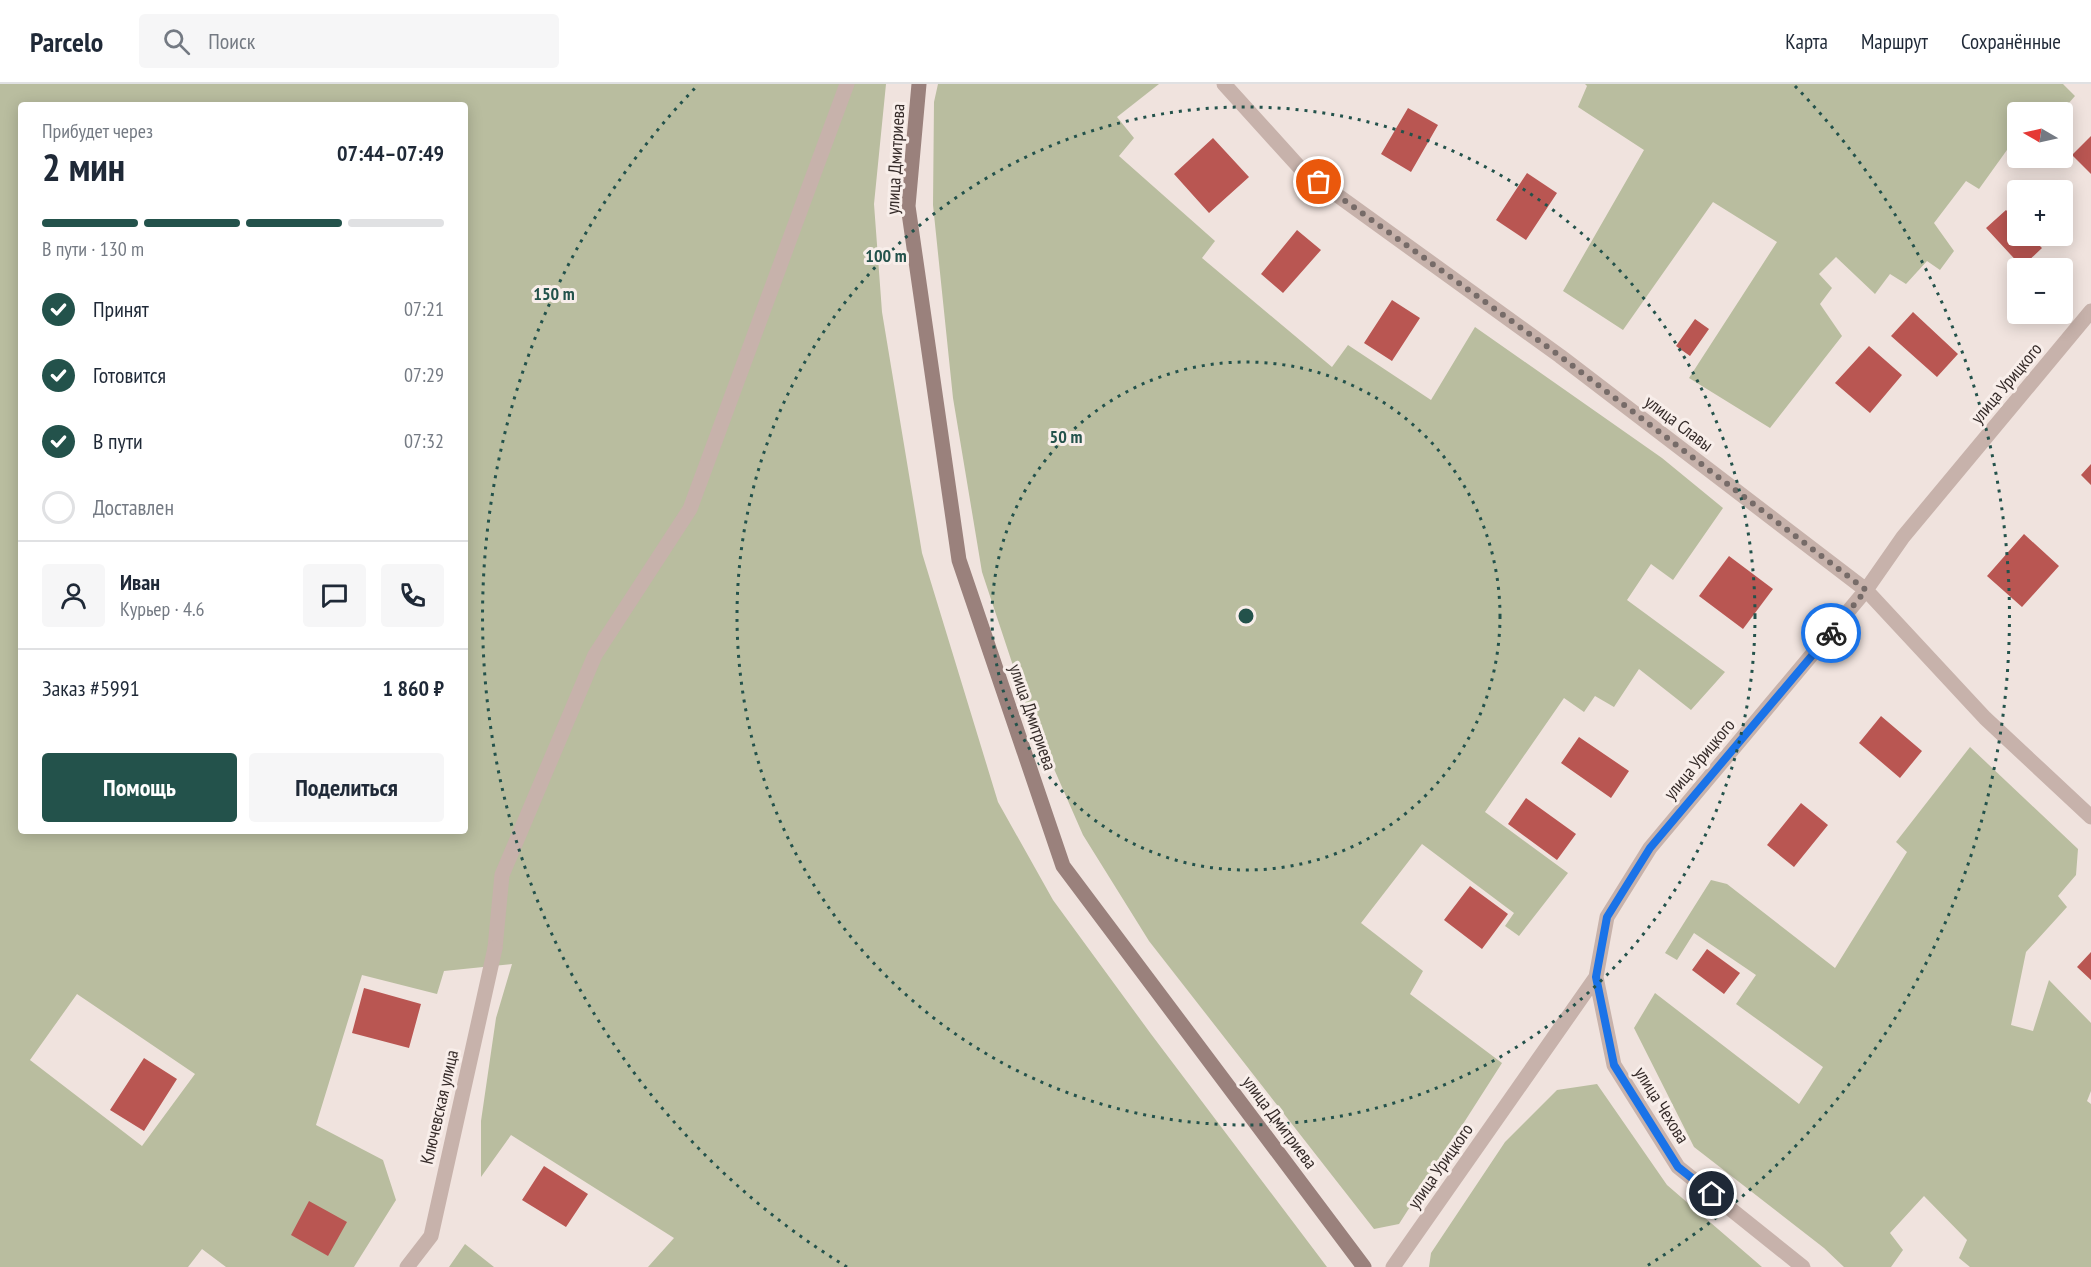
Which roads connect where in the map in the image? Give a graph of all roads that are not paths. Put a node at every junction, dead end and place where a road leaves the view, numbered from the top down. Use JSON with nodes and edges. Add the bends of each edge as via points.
{"nodes":[{"id":1,"x":847,"y":84,"type":"edge"},
{"id":2,"x":919,"y":84,"type":"edge"},
{"id":3,"x":1224,"y":84,"type":"edge"},
{"id":4,"x":2091,"y":311,"type":"edge"},
{"id":5,"x":1866,"y":590,"type":"junction"},
{"id":6,"x":2091,"y":817,"type":"edge"},
{"id":7,"x":1596,"y":977,"type":"junction"},
{"id":8,"x":407,"y":1267,"type":"edge"},
{"id":9,"x":1364,"y":1267,"type":"edge"},
{"id":10,"x":1393,"y":1267,"type":"edge"},
{"id":11,"x":1803,"y":1267,"type":"edge"}],
"edges":[{"from":1,"to":8,"type":"street","name":"Ключевская улица","via":[[690,509],[595,655],[502,875],[495,948],[431,1236]]},
{"from":2,"to":9,"type":"street","name":"улица Дмитриева","via":[[908,206],[959,560],[1064,866]]},
{"from":3,"to":5,"type":"street","name":"улица Славы","via":[[1301,169],[1560,356]]},
{"from":4,"to":5,"type":"street","name":"улица Урицкого","via":[[1903,537]]},
{"from":5,"to":6,"type":"street","name":"улица Славы","via":[[1985,718]]},
{"from":5,"to":7,"type":"street","name":"улица Урицкого","via":[[1650,848],[1607,917]]},
{"from":7,"to":10,"type":"street","name":"улица Урицкого"},
{"from":7,"to":11,"type":"street","name":"улица Чехова","via":[[1614,1065],[1678,1167]]}]}
